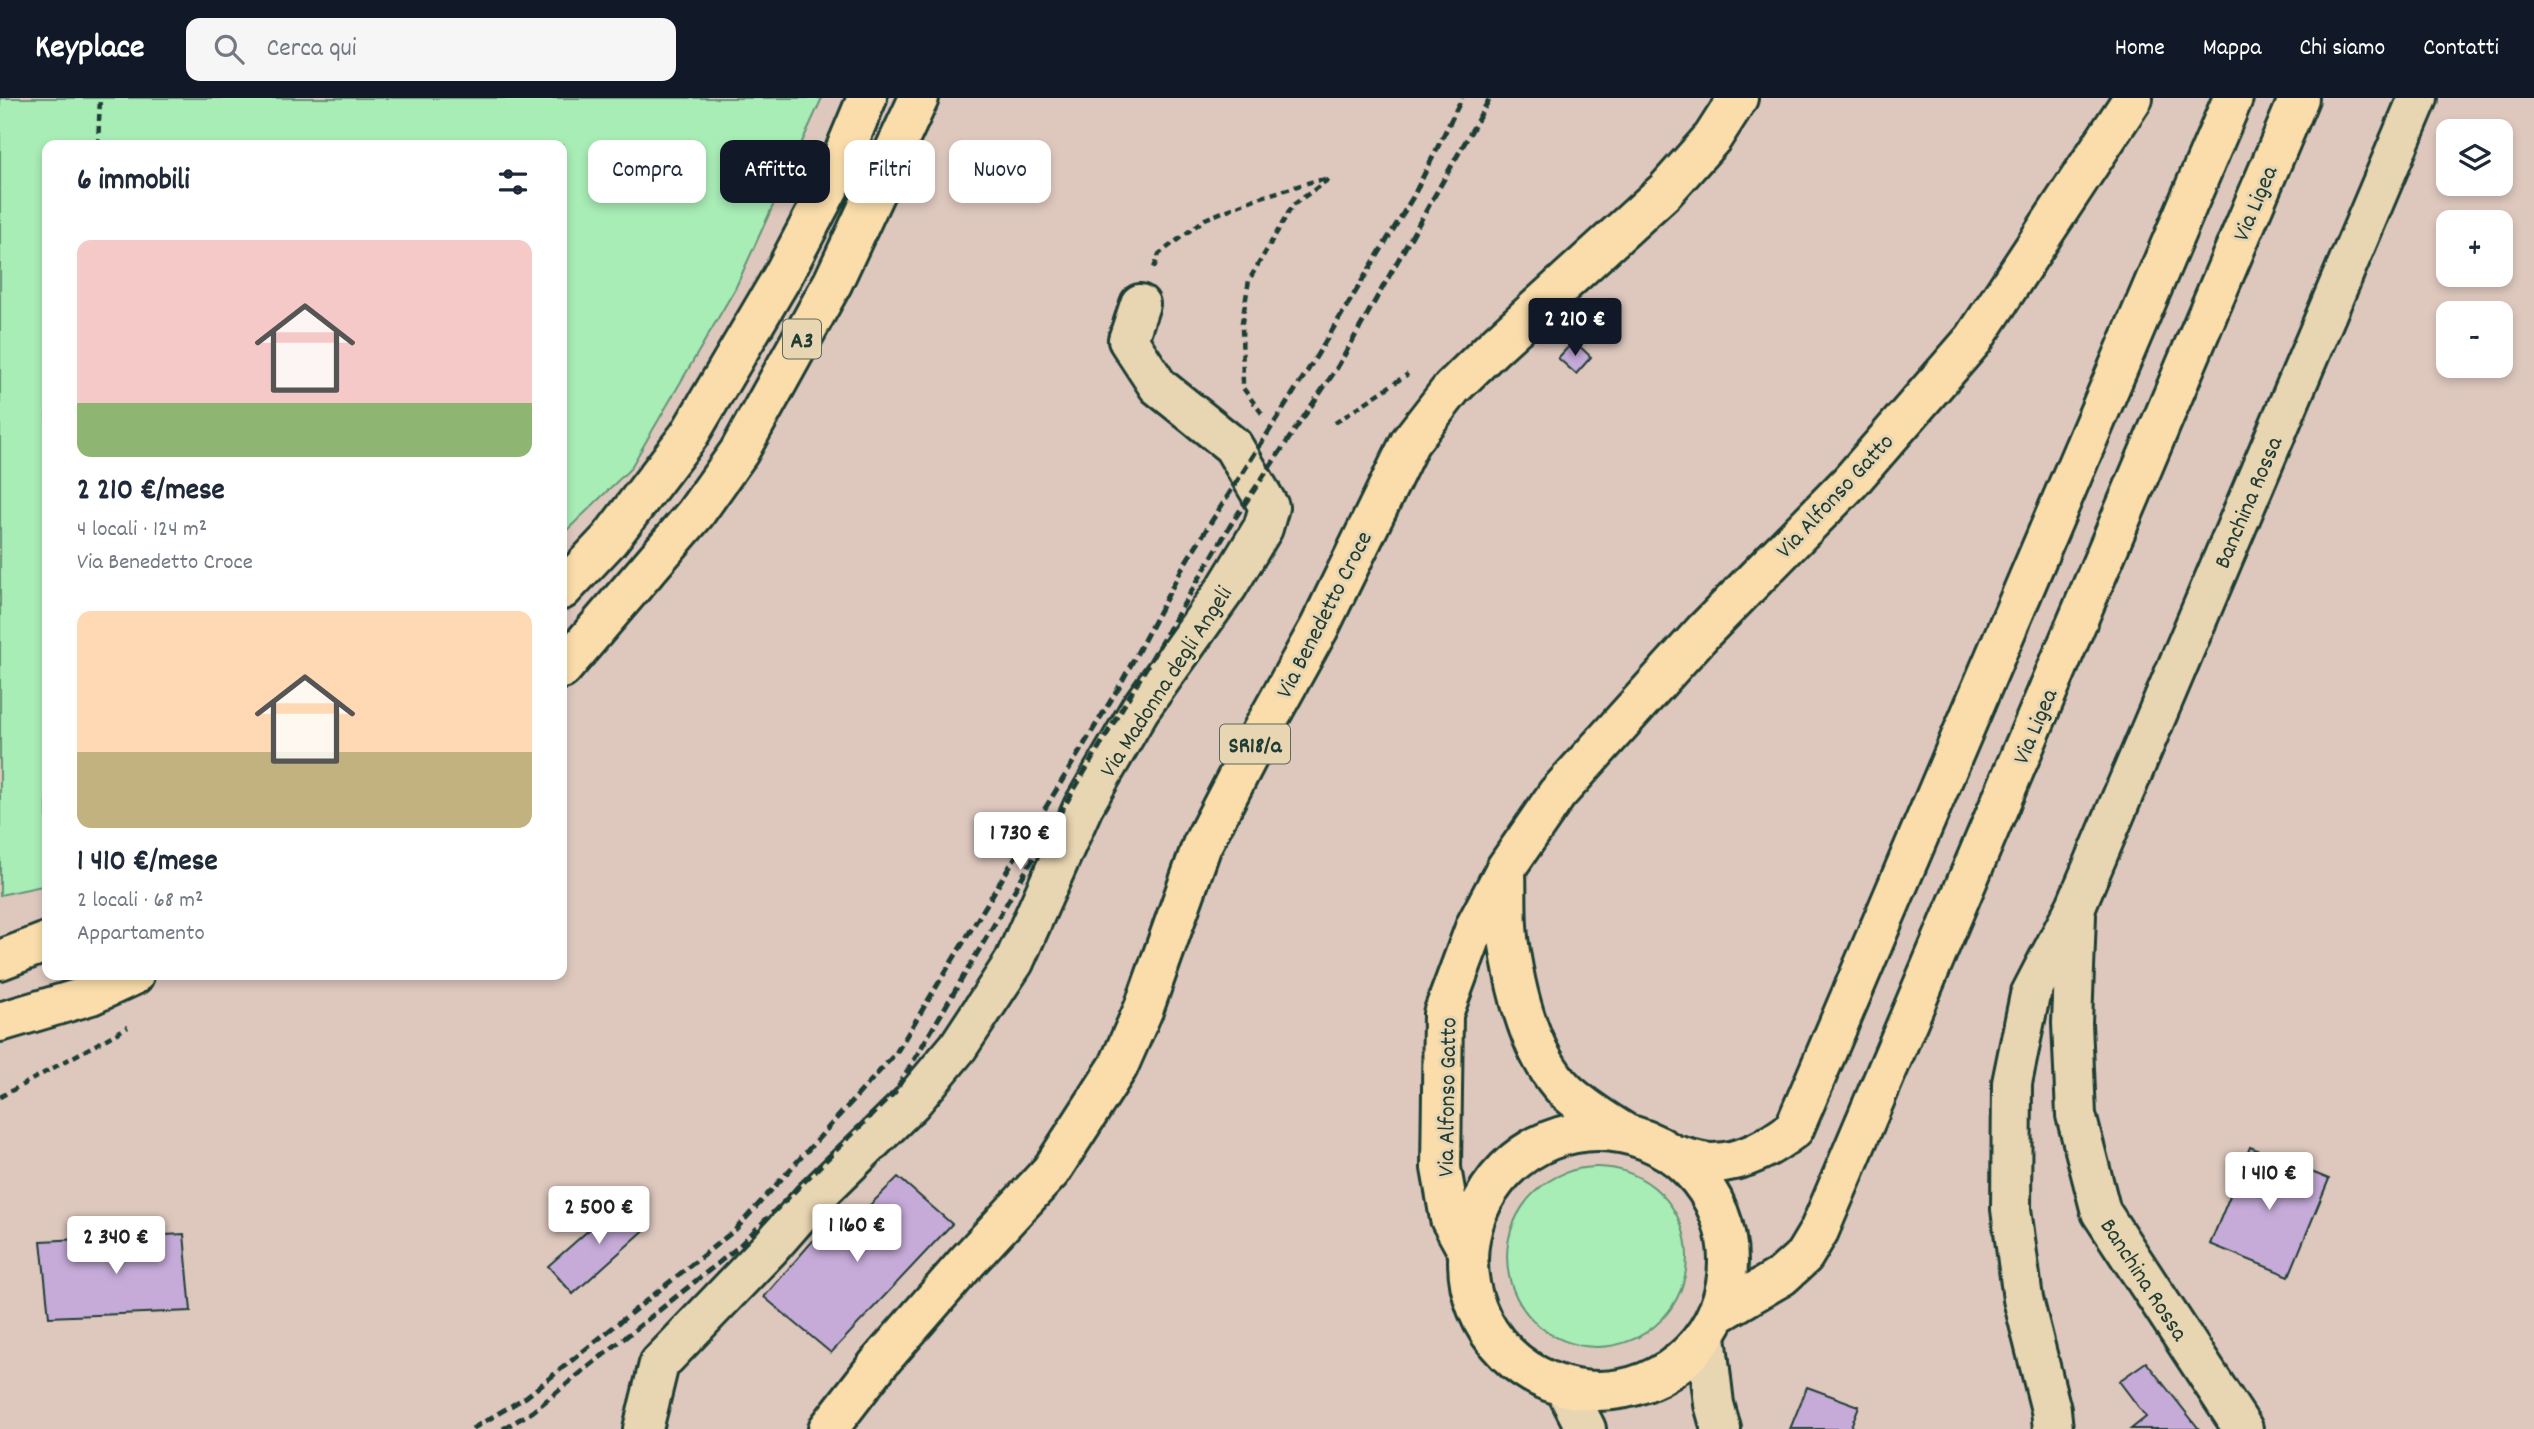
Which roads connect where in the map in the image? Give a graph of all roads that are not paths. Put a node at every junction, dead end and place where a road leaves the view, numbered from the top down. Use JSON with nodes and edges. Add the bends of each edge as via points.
{"nodes":[{"id":1,"x":867,"y":98,"type":"edge"},
{"id":2,"x":919,"y":98,"type":"edge"},
{"id":3,"x":1738,"y":98,"type":"edge"},
{"id":4,"x":2133,"y":98,"type":"edge"},
{"id":5,"x":2233,"y":98,"type":"edge"},
{"id":6,"x":2299,"y":98,"type":"edge"},
{"id":7,"x":2418,"y":98,"type":"edge"},
{"id":8,"x":1140,"y":304,"type":"road end"},
{"id":9,"x":567,"y":585,"type":"edge"},
{"id":10,"x":567,"y":663,"type":"edge"},
{"id":11,"x":1506,"y":868,"type":"junction"},
{"id":12,"x":2076,"y":906,"type":"junction"},
{"id":13,"x":42,"y":944,"type":"edge"},
{"id":14,"x":0,"y":960,"type":"edge"},
{"id":15,"x":123,"y":980,"type":"edge"},
{"id":16,"x":0,"y":1022,"type":"edge"},
{"id":17,"x":1625,"y":1133,"type":"junction"},
{"id":18,"x":1675,"y":1155,"type":"junction"},
{"id":19,"x":1467,"y":1250,"type":"junction"},
{"id":20,"x":1712,"y":1324,"type":"junction"},
{"id":21,"x":1565,"y":1388,"type":"junction"},
{"id":22,"x":643,"y":1429,"type":"edge"},
{"id":23,"x":828,"y":1429,"type":"edge"},
{"id":24,"x":1586,"y":1429,"type":"edge"},
{"id":25,"x":1721,"y":1429,"type":"edge"},
{"id":26,"x":2053,"y":1429,"type":"edge"},
{"id":27,"x":2243,"y":1429,"type":"edge"}],
"edges":[{"from":1,"to":9,"type":"main road","number":"A3","via":[[831,184],[782,277],[689,435],[609,540]]},
{"from":2,"to":10,"type":"main road","number":"A3","via":[[833,282],[739,452],[695,514]]},
{"from":3,"to":23,"type":"main road","name":"Via Benedetto Croce","number":"SR18/a","via":[[1713,137],[1665,191],[1468,372],[1410,442],[1319,628],[1202,845],[1118,1067],[1051,1171],[878,1364]]},
{"from":4,"to":11,"type":"main road","name":"Via Alfonso Gatto","via":[[1973,338],[1850,482],[1703,631],[1566,784]]},
{"from":5,"to":18,"type":"main road","via":[[1794,1129],[1768,1149],[1745,1158],[1712,1163]]},
{"from":6,"to":20,"type":"main road","name":"Via Ligea","via":[[1819,1231],[1804,1256],[1782,1276]]},
{"from":7,"to":12,"type":"street","name":"Banchina Rossa"},
{"from":8,"to":22,"type":"street","name":"Via Madonna degli Angeli","via":[[1128,340],[1158,386],[1233,446],[1269,508],[1263,528],[1140,709],[1083,807],[1014,962],[958,1047],[912,1102],[811,1200],[659,1364]]},
{"from":11,"to":17,"type":"main road","via":[[1509,944],[1534,1042],[1566,1091]]},
{"from":11,"to":19,"type":"main road","name":"Via Alfonso Gatto","via":[[1476,925],[1443,1014],[1441,1168],[1450,1219]]},
{"from":12,"to":26,"type":"street","name":"Banchina Rossa","via":[[2030,995],[2012,1083],[2011,1209],[2023,1299]]},
{"from":12,"to":27,"type":"street","name":"Banchina Rossa","via":[[2072,1023],[2076,1115],[2101,1212]]},
{"from":13,"to":14,"type":"main road"},
{"from":15,"to":16,"type":"main road","via":[[91,995]]},
{"from":17,"to":18,"type":"main road"},
{"from":17,"to":19,"type":"main road","via":[[1593,1130],[1533,1147],[1508,1166],[1488,1191],[1474,1219]]},
{"from":18,"to":20,"type":"main road","via":[[1699,1177],[1717,1205],[1729,1241],[1729,1275]]},
{"from":19,"to":21,"type":"main road","via":[[1469,1286],[1496,1343],[1516,1363]]},
{"from":20,"to":21,"type":"main road","via":[[1685,1360],[1658,1377],[1628,1388],[1597,1392]]},
{"from":20,"to":25,"type":"street","via":[[1714,1405]]},
{"from":21,"to":24,"type":"street"}]}
